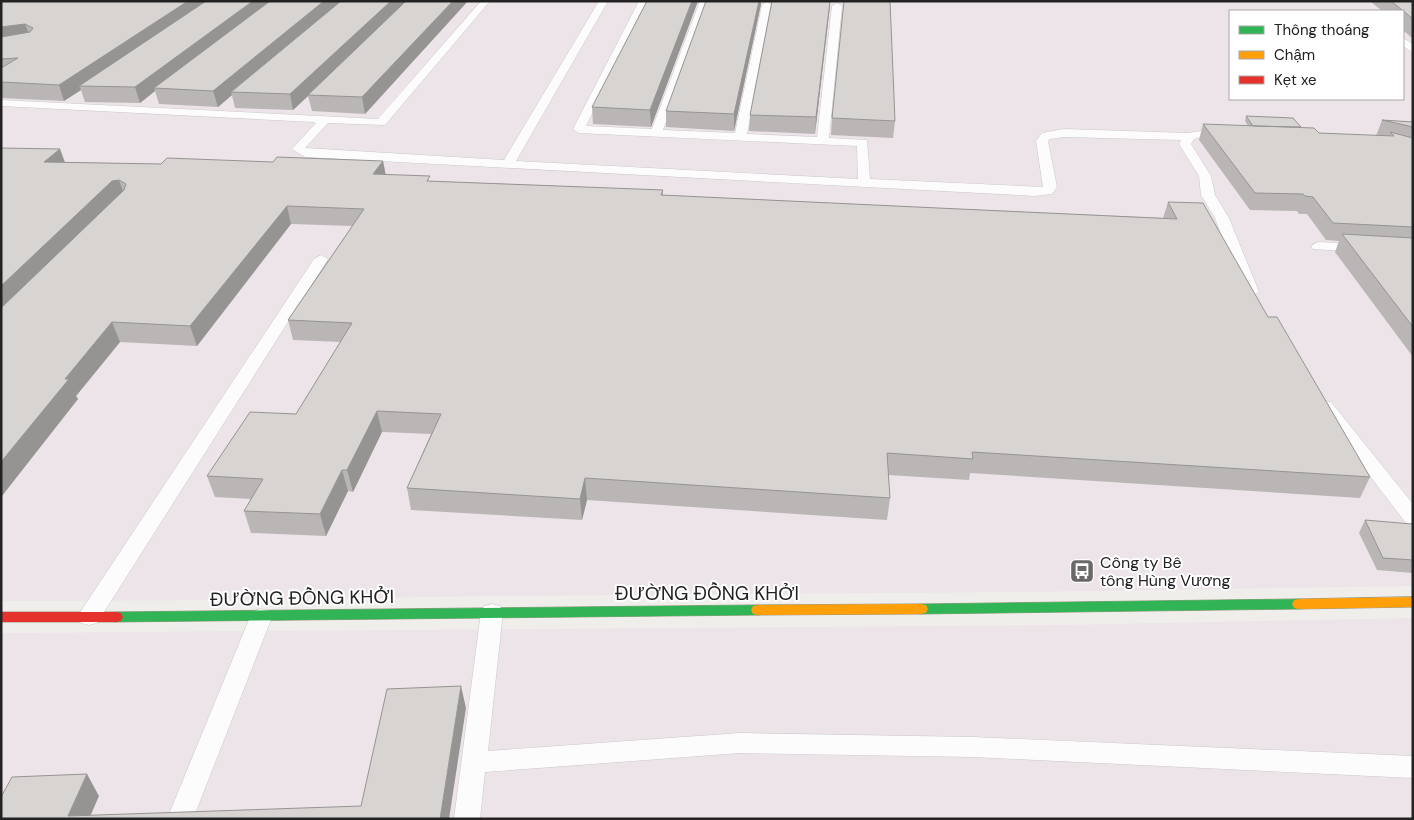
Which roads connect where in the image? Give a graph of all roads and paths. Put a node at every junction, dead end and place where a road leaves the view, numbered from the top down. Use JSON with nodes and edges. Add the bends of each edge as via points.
{"nodes":[{"id":1,"x":486,"y":1,"type":"edge"},
{"id":2,"x":604,"y":1,"type":"edge"},
{"id":3,"x":644,"y":1,"type":"edge"},
{"id":4,"x":705,"y":1,"type":"edge"},
{"id":5,"x":767,"y":5,"type":"dead end"},
{"id":6,"x":837,"y":6,"type":"dead end"},
{"id":7,"x":84,"y":95,"type":"edge"},
{"id":8,"x":155,"y":99,"type":"edge"},
{"id":9,"x":234,"y":102,"type":"edge"},
{"id":10,"x":1,"y":103,"type":"edge"},
{"id":11,"x":309,"y":105,"type":"edge"},
{"id":12,"x":67,"y":106,"type":"junction"},
{"id":13,"x":140,"y":110,"type":"junction"},
{"id":14,"x":219,"y":114,"type":"junction"},
{"id":15,"x":295,"y":118,"type":"junction"},
{"id":16,"x":316,"y":120,"type":"junction"},
{"id":17,"x":656,"y":133,"type":"junction"},
{"id":18,"x":1213,"y":134,"type":"edge"},
{"id":19,"x":740,"y":137,"type":"junction"},
{"id":20,"x":1189,"y":137,"type":"junction"},
{"id":21,"x":823,"y":141,"type":"junction"},
{"id":22,"x":508,"y":164,"type":"junction"},
{"id":23,"x":864,"y":183,"type":"junction"},
{"id":24,"x":1318,"y":246,"type":"dead end"},
{"id":25,"x":1375,"y":248,"type":"edge"},
{"id":26,"x":321,"y":259,"type":"dead end"},
{"id":27,"x":1258,"y":303,"type":"edge"},
{"id":28,"x":1316,"y":393,"type":"edge"},
{"id":29,"x":1413,"y":518,"type":"edge"},
{"id":30,"x":1413,"y":602,"type":"edge"},
{"id":31,"x":492,"y":612,"type":"junction"},
{"id":32,"x":1,"y":617,"type":"edge"},
{"id":33,"x":89,"y":617,"type":"junction"},
{"id":34,"x":261,"y":617,"type":"junction"},
{"id":35,"x":474,"y":762,"type":"junction"},
{"id":36,"x":1413,"y":767,"type":"edge"},
{"id":37,"x":180,"y":819,"type":"edge"},
{"id":38,"x":467,"y":819,"type":"edge"}],
"edges":[{"from":1,"to":16,"type":"lane","via":[[381,123]]},
{"from":2,"to":22,"type":"lane"},
{"from":3,"to":17,"type":"lane","via":[[579,130]]},
{"from":4,"to":17,"type":"lane"},
{"from":5,"to":19,"type":"lane"},
{"from":6,"to":21,"type":"lane"},
{"from":7,"to":12,"type":"lane"},
{"from":8,"to":13,"type":"lane"},
{"from":9,"to":14,"type":"lane"},
{"from":10,"to":12,"type":"lane"},
{"from":11,"to":15,"type":"lane"},
{"from":12,"to":13,"type":"lane"},
{"from":13,"to":14,"type":"lane"},
{"from":14,"to":15,"type":"lane"},
{"from":15,"to":16,"type":"lane"},
{"from":16,"to":22,"type":"lane","via":[[324,124],[298,149],[301,152]]},
{"from":17,"to":19,"type":"lane"},
{"from":18,"to":20,"type":"lane"},
{"from":19,"to":21,"type":"lane"},
{"from":20,"to":23,"type":"lane","via":[[1064,133],[1046,136],[1042,141],[1051,187],[1047,191]]},
{"from":20,"to":27,"type":"lane","via":[[1185,144],[1204,176],[1208,195],[1222,218],[1239,265]]},
{"from":21,"to":23,"type":"lane","via":[[863,143]]},
{"from":22,"to":23,"type":"lane"},
{"from":24,"to":25,"type":"lane"},
{"from":26,"to":33,"type":"lane"},
{"from":28,"to":29,"type":"lane"},
{"from":30,"to":31,"type":"main road","name":"ĐƯỜNG ĐỒNG KHỞI"},
{"from":31,"to":34,"type":"main road","name":"ĐƯỜNG ĐỒNG KHỞI"},
{"from":31,"to":35,"type":"lane"},
{"from":32,"to":33,"type":"main road","name":"ĐƯỜNG ĐỒNG KHỞI"},
{"from":33,"to":34,"type":"main road","name":"ĐƯỜNG ĐỒNG KHỞI"},
{"from":34,"to":37,"type":"lane"},
{"from":35,"to":36,"type":"lane","via":[[662,746],[740,743],[973,746]]},
{"from":35,"to":38,"type":"lane"}]}
